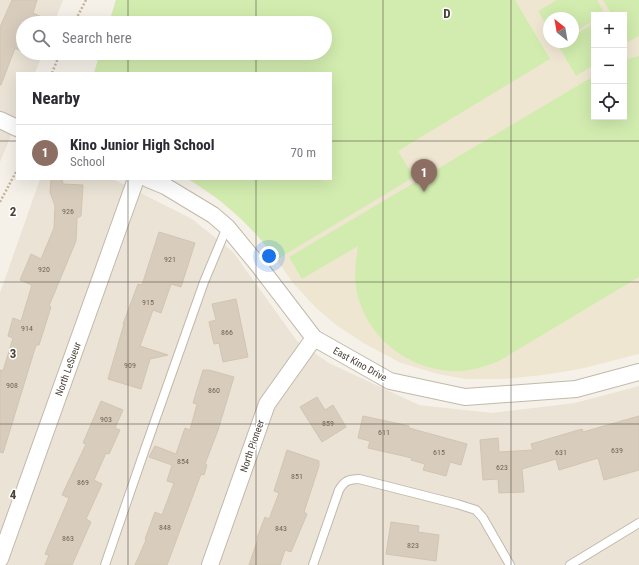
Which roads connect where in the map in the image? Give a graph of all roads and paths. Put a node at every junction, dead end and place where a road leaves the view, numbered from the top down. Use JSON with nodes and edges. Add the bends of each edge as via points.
{"nodes":[{"id":1,"x":86,"y":0,"type":"edge"},
{"id":2,"x":78,"y":16,"type":"edge"},
{"id":3,"x":57,"y":60,"type":"edge"},
{"id":4,"x":52,"y":72,"type":"edge"},
{"id":5,"x":0,"y":120,"type":"edge"},
{"id":6,"x":16,"y":128,"type":"edge"},
{"id":7,"x":16,"y":172,"type":"edge"},
{"id":8,"x":136,"y":180,"type":"edge"},
{"id":9,"x":150,"y":180,"type":"edge"},
{"id":10,"x":0,"y":202,"type":"edge"},
{"id":11,"x":227,"y":227,"type":"junction"},
{"id":12,"x":314,"y":338,"type":"junction"},
{"id":13,"x":639,"y":372,"type":"edge"},
{"id":14,"x":639,"y":523,"type":"edge"},
{"id":15,"x":0,"y":560,"type":"edge"},
{"id":16,"x":105,"y":565,"type":"edge"},
{"id":17,"x":210,"y":565,"type":"edge"},
{"id":18,"x":313,"y":565,"type":"edge"},
{"id":19,"x":510,"y":565,"type":"edge"},
{"id":20,"x":570,"y":565,"type":"edge"}],
"edges":[{"from":1,"to":2,"type":"path"},
{"from":3,"to":4,"type":"path"},
{"from":5,"to":6,"type":"street"},
{"from":7,"to":10,"type":"path"},
{"from":8,"to":15,"type":"street","name":"North LeSueur"},
{"from":9,"to":11,"type":"street","name":"East Kino Drive","via":[[213,215]]},
{"from":11,"to":12,"type":"street","name":"East Kino Drive"},
{"from":11,"to":16,"type":"lane","via":[[204,282]]},
{"from":12,"to":13,"type":"street","name":"East Kino Drive","via":[[390,381],[465,397],[576,389]]},
{"from":12,"to":17,"type":"street","name":"North Pioneer","via":[[266,404]]},
{"from":14,"to":20,"type":"lane"},
{"from":18,"to":19,"type":"lane","via":[[339,490],[344,482],[359,479],[476,510],[484,518]]}]}
